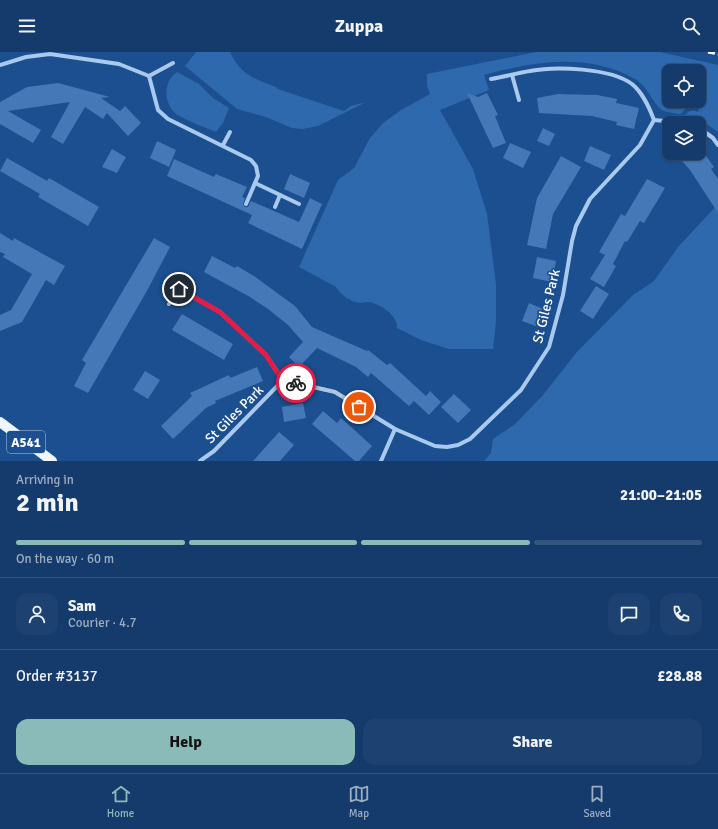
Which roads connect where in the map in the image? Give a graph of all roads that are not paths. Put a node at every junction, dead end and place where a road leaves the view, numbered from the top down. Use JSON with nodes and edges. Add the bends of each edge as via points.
{"nodes":[{"id":1,"x":50,"y":53,"type":"edge"},
{"id":2,"x":172,"y":63,"type":"dead end"},
{"id":3,"x":0,"y":65,"type":"edge"},
{"id":4,"x":512,"y":75,"type":"junction"},
{"id":5,"x":149,"y":76,"type":"junction"},
{"id":6,"x":491,"y":79,"type":"dead end"},
{"id":7,"x":520,"y":100,"type":"dead end"},
{"id":8,"x":654,"y":120,"type":"junction"},
{"id":9,"x":662,"y":121,"type":"edge"},
{"id":10,"x":230,"y":132,"type":"dead end"},
{"id":11,"x":706,"y":133,"type":"edge"},
{"id":12,"x":223,"y":145,"type":"junction"},
{"id":13,"x":718,"y":145,"type":"edge"},
{"id":14,"x":255,"y":183,"type":"junction"},
{"id":15,"x":280,"y":195,"type":"junction"},
{"id":16,"x":246,"y":204,"type":"dead end"},
{"id":17,"x":299,"y":204,"type":"dead end"},
{"id":18,"x":275,"y":207,"type":"dead end"},
{"id":19,"x":170,"y":304,"type":"dead end"},
{"id":20,"x":282,"y":380,"type":"junction"},
{"id":21,"x":0,"y":422,"type":"edge"},
{"id":22,"x":395,"y":429,"type":"junction"},
{"id":23,"x":52,"y":461,"type":"edge"},
{"id":24,"x":200,"y":461,"type":"edge"},
{"id":25,"x":381,"y":461,"type":"edge"}],
"edges":[{"from":1,"to":3,"type":"street"},
{"from":1,"to":5,"type":"street","via":[[119,64]]},
{"from":2,"to":5,"type":"street"},
{"from":4,"to":6,"type":"street"},
{"from":4,"to":7,"type":"street"},
{"from":4,"to":8,"type":"street","via":[[531,70],[586,69],[618,76],[632,85],[646,101]]},
{"from":5,"to":12,"type":"street","via":[[158,110],[168,119]]},
{"from":8,"to":9,"type":"street"},
{"from":8,"to":22,"type":"street","name":"St Giles Park","via":[[640,145],[590,199],[582,213],[572,241],[564,295],[549,348],[521,390],[470,439],[458,446],[435,446]]},
{"from":10,"to":12,"type":"street"},
{"from":11,"to":13,"type":"street"},
{"from":12,"to":14,"type":"street","via":[[251,160],[256,166],[258,176]]},
{"from":14,"to":15,"type":"street"},
{"from":14,"to":16,"type":"street"},
{"from":15,"to":17,"type":"street"},
{"from":15,"to":18,"type":"street"},
{"from":19,"to":20,"type":"street","name":"St Giles Park","via":[[179,289],[220,312],[266,355]]},
{"from":20,"to":22,"type":"street","name":"St Giles Park","via":[[335,392]]},
{"from":20,"to":24,"type":"street","name":"St Giles Park","via":[[214,451]]},
{"from":21,"to":23,"type":"main road","number":"A541"},
{"from":22,"to":25,"type":"street"}]}
